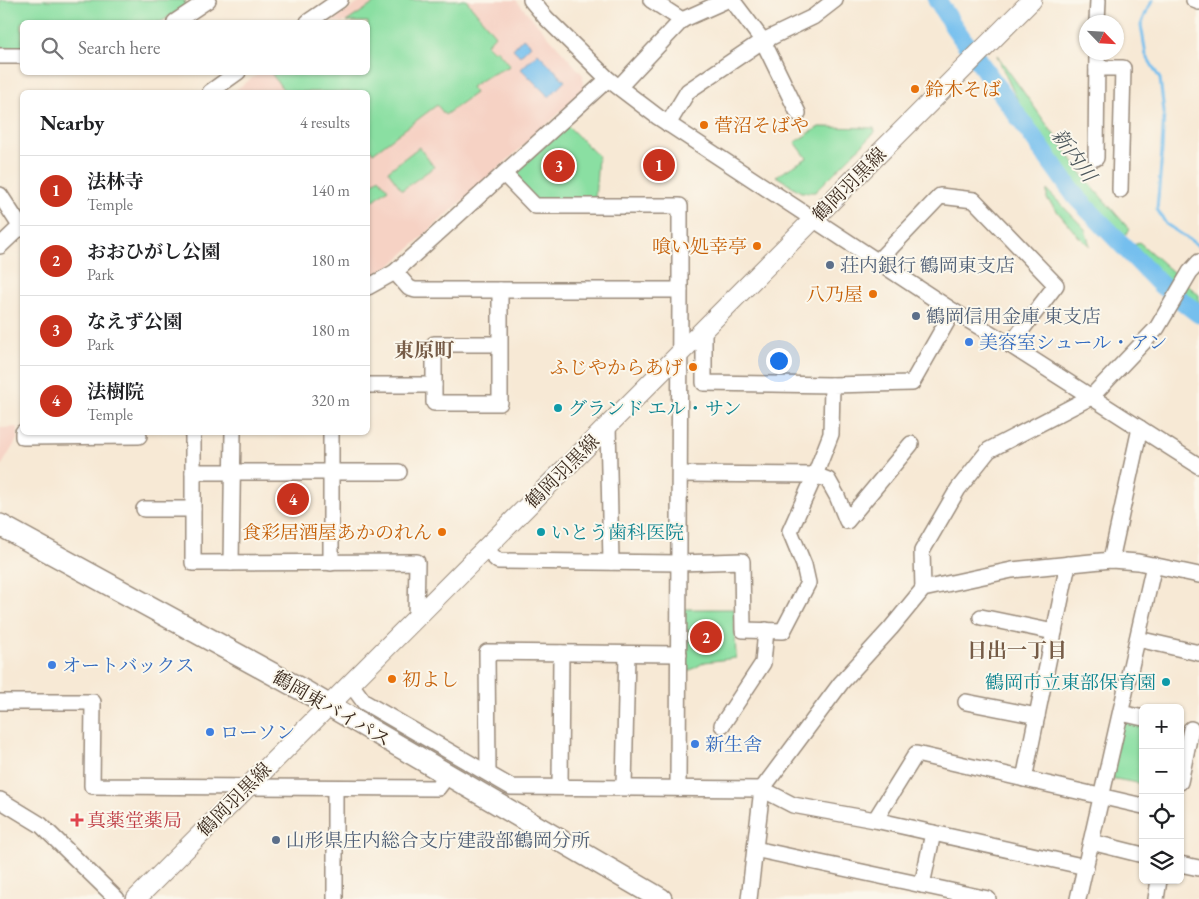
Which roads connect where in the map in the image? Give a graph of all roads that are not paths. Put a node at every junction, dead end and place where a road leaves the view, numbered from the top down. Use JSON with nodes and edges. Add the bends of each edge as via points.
{"nodes":[{"id":1,"x":208,"y":0,"type":"edge"},
{"id":2,"x":340,"y":0,"type":"edge"},
{"id":3,"x":530,"y":0,"type":"edge"},
{"id":4,"x":651,"y":0,"type":"edge"},
{"id":5,"x":727,"y":0,"type":"edge"},
{"id":6,"x":732,"y":0,"type":"edge"},
{"id":7,"x":835,"y":0,"type":"edge"},
{"id":8,"x":1032,"y":0,"type":"edge"},
{"id":9,"x":1098,"y":0,"type":"edge"},
{"id":10,"x":1194,"y":0,"type":"edge"},
{"id":11,"x":1199,"y":2,"type":"edge"},
{"id":12,"x":191,"y":12,"type":"edge"},
{"id":13,"x":1098,"y":15,"type":"edge"},
{"id":14,"x":178,"y":20,"type":"edge"},
{"id":15,"x":311,"y":20,"type":"edge"},
{"id":16,"x":682,"y":20,"type":"junction"},
{"id":17,"x":763,"y":41,"type":"junction"},
{"id":18,"x":0,"y":56,"type":"edge"},
{"id":19,"x":20,"y":56,"type":"edge"},
{"id":20,"x":1097,"y":60,"type":"edge"},
{"id":21,"x":1097,"y":68,"type":"junction"},
{"id":22,"x":233,"y":75,"type":"edge"},
{"id":23,"x":613,"y":83,"type":"junction"},
{"id":24,"x":213,"y":90,"type":"edge"},
{"id":25,"x":798,"y":113,"type":"dead end"},
{"id":26,"x":668,"y":124,"type":"junction"},
{"id":27,"x":1096,"y":158,"type":"dead end"},
{"id":28,"x":504,"y":174,"type":"junction"},
{"id":29,"x":1120,"y":190,"type":"dead end"},
{"id":30,"x":0,"y":195,"type":"edge"},
{"id":31,"x":814,"y":219,"type":"junction"},
{"id":32,"x":20,"y":224,"type":"edge"},
{"id":33,"x":20,"y":229,"type":"edge"},
{"id":34,"x":0,"y":246,"type":"edge"},
{"id":35,"x":878,"y":261,"type":"junction"},
{"id":36,"x":1194,"y":267,"type":"edge"},
{"id":37,"x":395,"y":272,"type":"junction"},
{"id":38,"x":370,"y":286,"type":"edge"},
{"id":39,"x":500,"y":290,"type":"junction"},
{"id":40,"x":680,"y":290,"type":"junction"},
{"id":41,"x":953,"y":311,"type":"junction"},
{"id":42,"x":704,"y":329,"type":"junction"},
{"id":43,"x":500,"y":344,"type":"junction"},
{"id":44,"x":1010,"y":345,"type":"junction"},
{"id":45,"x":680,"y":353,"type":"junction"},
{"id":46,"x":370,"y":385,"type":"edge"},
{"id":47,"x":434,"y":385,"type":"junction"},
{"id":48,"x":832,"y":385,"type":"junction"},
{"id":49,"x":1091,"y":397,"type":"junction"},
{"id":50,"x":608,"y":425,"type":"junction"},
{"id":51,"x":1140,"y":428,"type":"junction"},
{"id":52,"x":23,"y":435,"type":"edge"},
{"id":53,"x":64,"y":435,"type":"edge"},
{"id":54,"x":93,"y":435,"type":"edge"},
{"id":55,"x":193,"y":435,"type":"edge"},
{"id":56,"x":233,"y":435,"type":"edge"},
{"id":57,"x":331,"y":435,"type":"edge"},
{"id":58,"x":138,"y":440,"type":"edge"},
{"id":59,"x":911,"y":444,"type":"dead end"},
{"id":60,"x":1199,"y":466,"type":"edge"},
{"id":61,"x":193,"y":472,"type":"junction"},
{"id":62,"x":233,"y":472,"type":"junction"},
{"id":63,"x":331,"y":472,"type":"junction"},
{"id":64,"x":399,"y":472,"type":"dead end"},
{"id":65,"x":680,"y":474,"type":"junction"},
{"id":66,"x":815,"y":475,"type":"junction"},
{"id":67,"x":144,"y":509,"type":"dead end"},
{"id":68,"x":193,"y":510,"type":"junction"},
{"id":69,"x":0,"y":525,"type":"edge"},
{"id":70,"x":484,"y":548,"type":"junction"},
{"id":71,"x":1111,"y":560,"type":"junction"},
{"id":72,"x":231,"y":562,"type":"junction"},
{"id":73,"x":331,"y":562,"type":"junction"},
{"id":74,"x":611,"y":562,"type":"junction"},
{"id":75,"x":680,"y":563,"type":"junction"},
{"id":76,"x":1068,"y":564,"type":"junction"},
{"id":77,"x":1154,"y":565,"type":"junction"},
{"id":78,"x":1199,"y":575,"type":"edge"},
{"id":79,"x":923,"y":589,"type":"junction"},
{"id":80,"x":416,"y":617,"type":"junction"},
{"id":81,"x":981,"y":617,"type":"dead end"},
{"id":82,"x":766,"y":630,"type":"junction"},
{"id":83,"x":1054,"y":632,"type":"junction"},
{"id":84,"x":1138,"y":639,"type":"junction"},
{"id":85,"x":561,"y":653,"type":"junction"},
{"id":86,"x":1199,"y":653,"type":"edge"},
{"id":87,"x":627,"y":654,"type":"junction"},
{"id":88,"x":679,"y":654,"type":"junction"},
{"id":89,"x":350,"y":683,"type":"junction"},
{"id":90,"x":0,"y":702,"type":"edge"},
{"id":91,"x":966,"y":702,"type":"dead end"},
{"id":92,"x":328,"y":705,"type":"junction"},
{"id":93,"x":1121,"y":713,"type":"junction"},
{"id":94,"x":1037,"y":716,"type":"junction"},
{"id":95,"x":1139,"y":717,"type":"edge"},
{"id":96,"x":722,"y":725,"type":"dead end"},
{"id":97,"x":1190,"y":729,"type":"edge"},
{"id":98,"x":1184,"y":761,"type":"edge"},
{"id":99,"x":488,"y":773,"type":"junction"},
{"id":100,"x":448,"y":775,"type":"junction"},
{"id":101,"x":1024,"y":779,"type":"junction"},
{"id":102,"x":560,"y":786,"type":"junction"},
{"id":103,"x":245,"y":787,"type":"junction"},
{"id":104,"x":624,"y":787,"type":"junction"},
{"id":105,"x":335,"y":788,"type":"junction"},
{"id":106,"x":678,"y":788,"type":"junction"},
{"id":107,"x":762,"y":789,"type":"junction"},
{"id":108,"x":1102,"y":798,"type":"junction"},
{"id":109,"x":0,"y":800,"type":"edge"},
{"id":110,"x":1139,"y":805,"type":"edge"},
{"id":111,"x":875,"y":820,"type":"junction"},
{"id":112,"x":933,"y":833,"type":"junction"},
{"id":113,"x":1091,"y":842,"type":"junction"},
{"id":114,"x":755,"y":849,"type":"junction"},
{"id":115,"x":1139,"y":854,"type":"edge"},
{"id":116,"x":1184,"y":865,"type":"edge"},
{"id":117,"x":1086,"y":867,"type":"junction"},
{"id":118,"x":1199,"y":868,"type":"edge"},
{"id":119,"x":1159,"y":884,"type":"edge"},
{"id":120,"x":922,"y":885,"type":"junction"},
{"id":121,"x":117,"y":899,"type":"edge"},
{"id":122,"x":136,"y":899,"type":"edge"},
{"id":123,"x":335,"y":899,"type":"edge"},
{"id":124,"x":661,"y":899,"type":"edge"},
{"id":125,"x":749,"y":899,"type":"edge"},
{"id":126,"x":988,"y":899,"type":"edge"},
{"id":127,"x":1078,"y":899,"type":"edge"},
{"id":128,"x":1156,"y":899,"type":"edge"}],
"edges":[{"from":1,"to":12,"type":"street"},
{"from":2,"to":15,"type":"street"},
{"from":3,"to":23,"type":"street"},
{"from":4,"to":16,"type":"street"},
{"from":5,"to":16,"type":"street"},
{"from":6,"to":17,"type":"street"},
{"from":7,"to":17,"type":"street","via":[[813,17]]},
{"from":8,"to":31,"type":"main road","name":"鶴岡羽黒線"},
{"from":9,"to":13,"type":"street"},
{"from":10,"to":11,"type":"street"},
{"from":12,"to":14,"type":"street"},
{"from":16,"to":23,"type":"street"},
{"from":17,"to":25,"type":"street"},
{"from":17,"to":26,"type":"street","via":[[688,92]]},
{"from":18,"to":19,"type":"street"},
{"from":20,"to":21,"type":"street"},
{"from":21,"to":27,"type":"street"},
{"from":21,"to":29,"type":"street","via":[[1123,68]]},
{"from":22,"to":24,"type":"street"},
{"from":23,"to":26,"type":"street"},
{"from":23,"to":28,"type":"street"},
{"from":26,"to":31,"type":"street"},
{"from":28,"to":37,"type":"street"},
{"from":28,"to":40,"type":"street","via":[[534,206],[680,206]]},
{"from":30,"to":32,"type":"street"},
{"from":31,"to":35,"type":"street"},
{"from":31,"to":42,"type":"main road","name":"鶴岡羽黒線"},
{"from":33,"to":34,"type":"street"},
{"from":35,"to":41,"type":"street"},
{"from":35,"to":44,"type":"street","via":[[940,196],[974,200],[1056,285]]},
{"from":36,"to":49,"type":"street","via":[[1156,328]]},
{"from":37,"to":38,"type":"street"},
{"from":37,"to":39,"type":"street","via":[[414,290]]},
{"from":39,"to":40,"type":"street"},
{"from":39,"to":43,"type":"street"},
{"from":40,"to":45,"type":"street"},
{"from":41,"to":44,"type":"street"},
{"from":41,"to":48,"type":"street","via":[[912,383]]},
{"from":42,"to":45,"type":"main road","name":"鶴岡羽黒線"},
{"from":42,"to":48,"type":"street","via":[[704,383]]},
{"from":43,"to":47,"type":"street","via":[[434,344]]},
{"from":43,"to":47,"type":"street","via":[[500,402],[434,403]]},
{"from":44,"to":49,"type":"street"},
{"from":45,"to":50,"type":"main road","name":"鶴岡羽黒線"},
{"from":45,"to":65,"type":"street"},
{"from":46,"to":47,"type":"street"},
{"from":48,"to":66,"type":"street","via":[[831,434]]},
{"from":49,"to":51,"type":"street"},
{"from":49,"to":79,"type":"street","via":[[989,450],[958,488],[922,551]]},
{"from":50,"to":70,"type":"main road","name":"鶴岡羽黒線"},
{"from":50,"to":74,"type":"street"},
{"from":51,"to":60,"type":"street"},
{"from":51,"to":71,"type":"street"},
{"from":52,"to":53,"type":"street"},
{"from":54,"to":58,"type":"street"},
{"from":55,"to":61,"type":"street"},
{"from":56,"to":62,"type":"street"},
{"from":57,"to":63,"type":"street"},
{"from":59,"to":66,"type":"street","via":[[847,521],[828,480]]},
{"from":61,"to":62,"type":"street"},
{"from":61,"to":68,"type":"street"},
{"from":62,"to":63,"type":"street"},
{"from":62,"to":72,"type":"street"},
{"from":63,"to":64,"type":"street"},
{"from":63,"to":73,"type":"street"},
{"from":65,"to":66,"type":"street"},
{"from":65,"to":75,"type":"street"},
{"from":66,"to":82,"type":"street","via":[[790,532],[808,584],[783,631]]},
{"from":67,"to":68,"type":"street"},
{"from":68,"to":72,"type":"street","via":[[193,562]]},
{"from":69,"to":92,"type":"highway","name":"鶴岡東バイパス"},
{"from":70,"to":74,"type":"street","via":[[498,561]]},
{"from":70,"to":80,"type":"main road","name":"鶴岡羽黒線"},
{"from":71,"to":76,"type":"street"},
{"from":71,"to":77,"type":"street"},
{"from":72,"to":73,"type":"street"},
{"from":73,"to":80,"type":"street","via":[[417,562]]},
{"from":74,"to":75,"type":"street"},
{"from":75,"to":82,"type":"street","via":[[742,561],[743,630]]},
{"from":75,"to":88,"type":"street"},
{"from":76,"to":79,"type":"street","via":[[1012,570]]},
{"from":76,"to":83,"type":"street"},
{"from":77,"to":78,"type":"street"},
{"from":77,"to":84,"type":"street"},
{"from":79,"to":107,"type":"street","via":[[840,683]]},
{"from":80,"to":89,"type":"main road","name":"鶴岡羽黒線"},
{"from":81,"to":83,"type":"street"},
{"from":82,"to":96,"type":"street","via":[[763,663]]},
{"from":83,"to":94,"type":"street"},
{"from":84,"to":86,"type":"street"},
{"from":84,"to":93,"type":"street"},
{"from":85,"to":87,"type":"street"},
{"from":85,"to":99,"type":"street","via":[[487,652]]},
{"from":85,"to":102,"type":"street"},
{"from":87,"to":88,"type":"street"},
{"from":87,"to":104,"type":"street"},
{"from":88,"to":106,"type":"street"},
{"from":89,"to":92,"type":"main road","name":"鶴岡羽黒線"},
{"from":89,"to":99,"type":"street","via":[[364,702]]},
{"from":90,"to":103,"type":"street","via":[[93,702],[92,786]]},
{"from":91,"to":94,"type":"street"},
{"from":92,"to":100,"type":"highway","name":"鶴岡東バイパス"},
{"from":92,"to":103,"type":"main road","name":"鶴岡羽黒線"},
{"from":93,"to":95,"type":"street"},
{"from":93,"to":108,"type":"street"},
{"from":94,"to":101,"type":"street"},
{"from":97,"to":98,"type":"street"},
{"from":99,"to":102,"type":"street","via":[[511,787]]},
{"from":100,"to":105,"type":"street","via":[[438,788]]},
{"from":100,"to":124,"type":"highway","name":"鶴岡東バイパス"},
{"from":101,"to":108,"type":"street"},
{"from":101,"to":111,"type":"street","via":[[916,754]]},
{"from":102,"to":104,"type":"street"},
{"from":103,"to":105,"type":"street"},
{"from":103,"to":122,"type":"main road","name":"鶴岡羽黒線"},
{"from":104,"to":106,"type":"street"},
{"from":105,"to":123,"type":"street"},
{"from":106,"to":107,"type":"street"},
{"from":107,"to":111,"type":"street","via":[[793,805]]},
{"from":107,"to":114,"type":"street"},
{"from":108,"to":110,"type":"street"},
{"from":108,"to":113,"type":"street"},
{"from":109,"to":121,"type":"street","via":[[41,824]]},
{"from":111,"to":112,"type":"street"},
{"from":112,"to":117,"type":"street"},
{"from":112,"to":120,"type":"street"},
{"from":113,"to":115,"type":"street"},
{"from":113,"to":117,"type":"street"},
{"from":114,"to":120,"type":"street"},
{"from":114,"to":125,"type":"street"},
{"from":116,"to":118,"type":"street"},
{"from":117,"to":127,"type":"street"},
{"from":119,"to":128,"type":"street"},
{"from":120,"to":126,"type":"street"}]}
